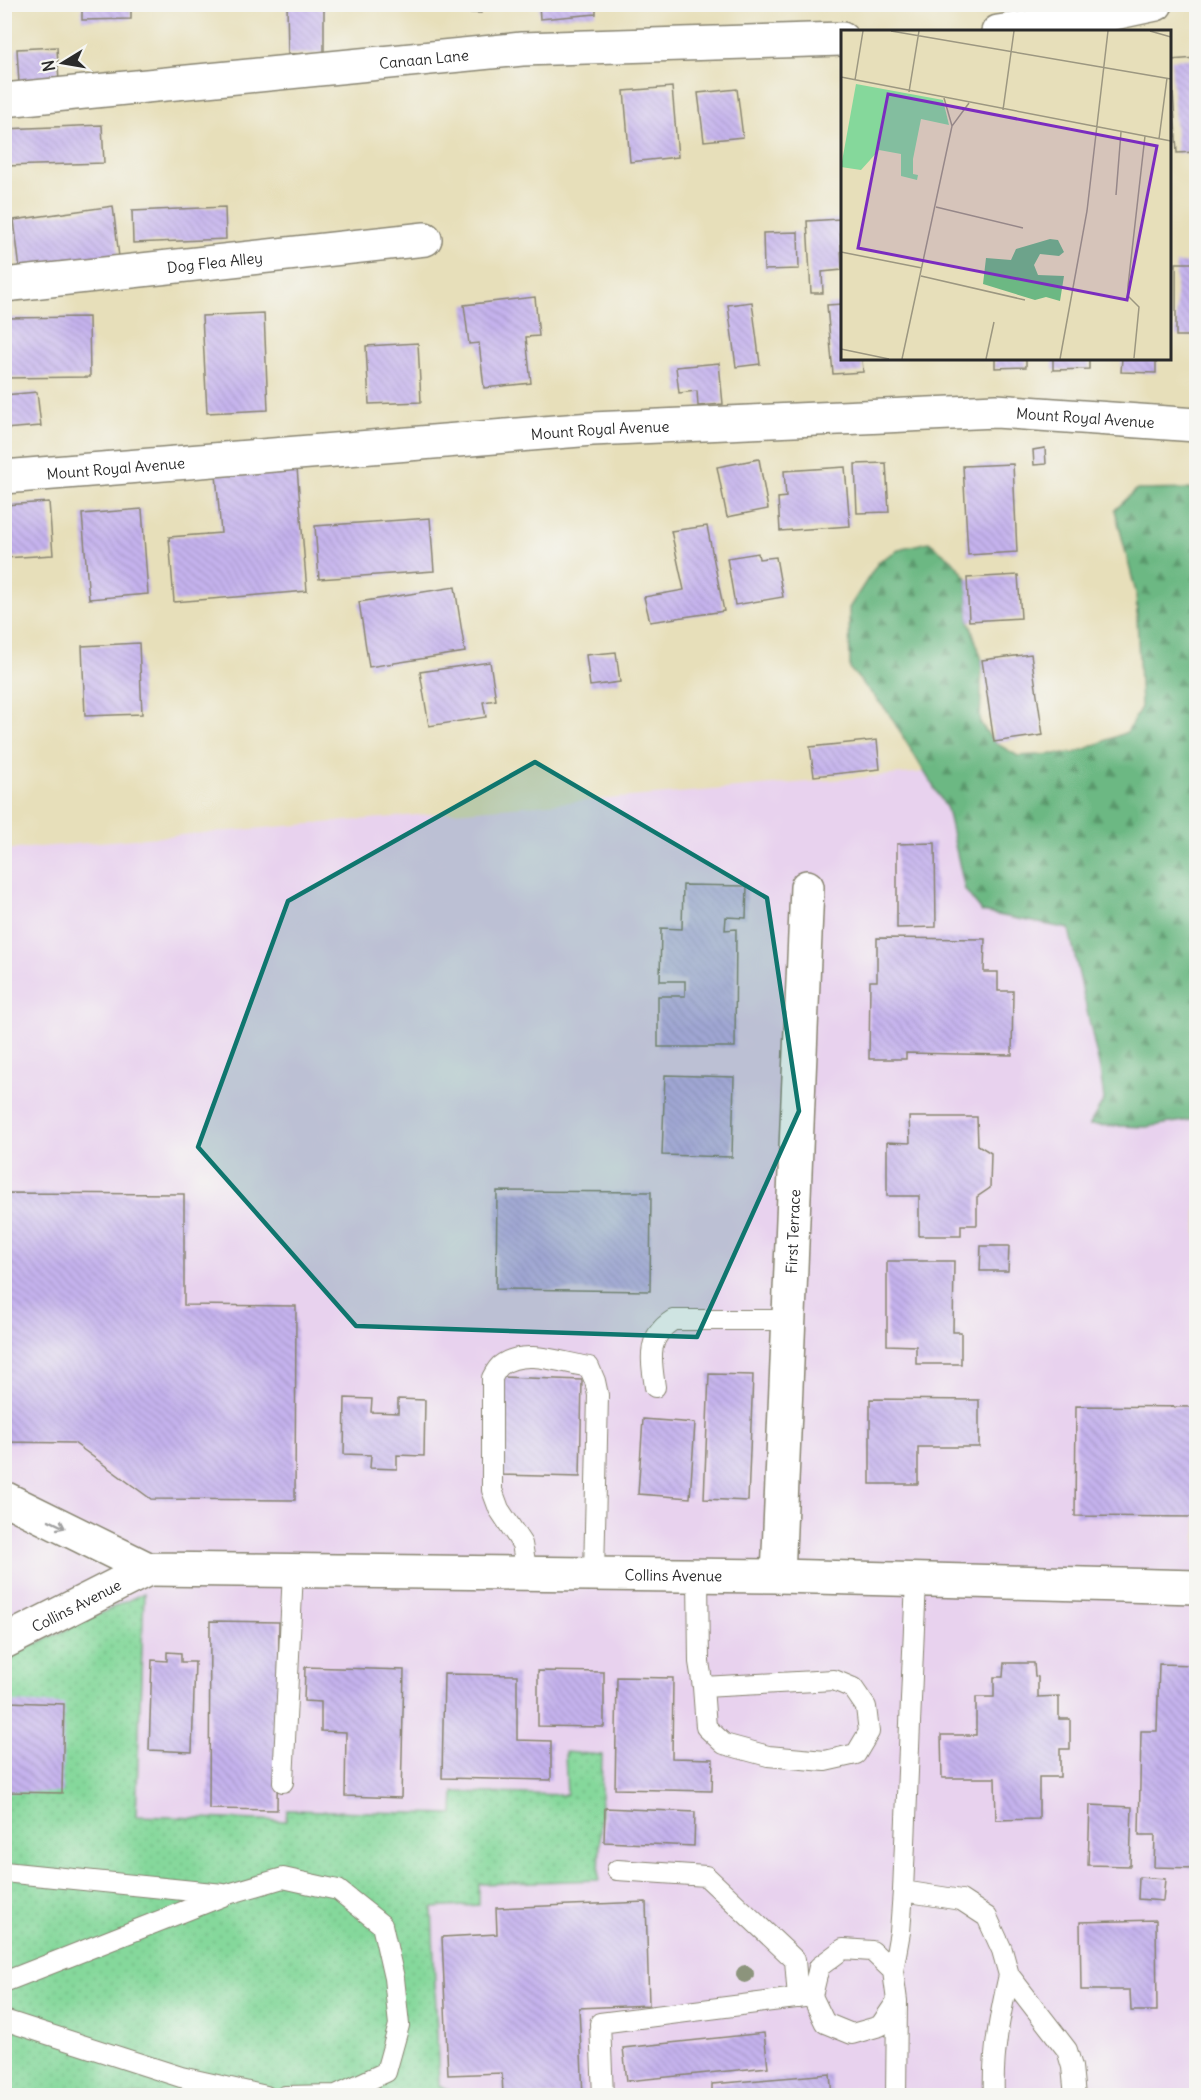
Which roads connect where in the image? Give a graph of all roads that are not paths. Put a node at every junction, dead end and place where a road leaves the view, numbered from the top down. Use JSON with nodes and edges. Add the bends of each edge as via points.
{"nodes":[{"id":1,"x":1156,"y":4,"type":"edge"},
{"id":2,"x":1011,"y":30,"type":"edge"},
{"id":3,"x":841,"y":39,"type":"edge"},
{"id":4,"x":4,"y":100,"type":"edge"},
{"id":5,"x":425,"y":239,"type":"dead end"},
{"id":6,"x":4,"y":285,"type":"edge"},
{"id":7,"x":1197,"y":425,"type":"edge"},
{"id":8,"x":4,"y":477,"type":"edge"},
{"id":9,"x":807,"y":887,"type":"dead end"},
{"id":10,"x":789,"y":1320,"type":"junction"},
{"id":11,"x":655,"y":1387,"type":"dead end"},
{"id":12,"x":4,"y":1498,"type":"edge"},
{"id":13,"x":148,"y":1569,"type":"junction"},
{"id":14,"x":293,"y":1571,"type":"junction"},
{"id":15,"x":527,"y":1573,"type":"junction"},
{"id":16,"x":594,"y":1574,"type":"junction"},
{"id":17,"x":698,"y":1575,"type":"junction"},
{"id":18,"x":778,"y":1576,"type":"junction"},
{"id":19,"x":916,"y":1580,"type":"junction"},
{"id":20,"x":1197,"y":1587,"type":"edge"},
{"id":21,"x":4,"y":1642,"type":"edge"},
{"id":22,"x":703,"y":1687,"type":"junction"},
{"id":23,"x":283,"y":1782,"type":"dead end"},
{"id":24,"x":617,"y":1870,"type":"dead end"},
{"id":25,"x":4,"y":1872,"type":"edge"},
{"id":26,"x":903,"y":1891,"type":"junction"},
{"id":27,"x":228,"y":1894,"type":"junction"},
{"id":28,"x":893,"y":1971,"type":"junction"},
{"id":29,"x":1010,"y":1975,"type":"junction"},
{"id":30,"x":4,"y":1982,"type":"edge"},
{"id":31,"x":805,"y":1997,"type":"junction"},
{"id":32,"x":897,"y":2001,"type":"junction"},
{"id":33,"x":4,"y":2020,"type":"edge"},
{"id":34,"x":266,"y":2096,"type":"edge"},
{"id":35,"x":285,"y":2096,"type":"edge"},
{"id":36,"x":603,"y":2096,"type":"edge"},
{"id":37,"x":896,"y":2096,"type":"edge"},
{"id":38,"x":994,"y":2096,"type":"edge"},
{"id":39,"x":1075,"y":2096,"type":"edge"}],
"edges":[{"from":1,"to":2,"type":"street"},
{"from":3,"to":4,"type":"street","name":"Canaan Lane","via":[[522,49]]},
{"from":5,"to":6,"type":"street","name":"Dog Flea Alley"},
{"from":7,"to":8,"type":"street","name":"Mount Royal Avenue","via":[[984,412],[592,429]]},
{"from":9,"to":10,"type":"street","name":"First Terrace"},
{"from":10,"to":11,"type":"lane","via":[[673,1320],[662,1327],[654,1341],[651,1357]]},
{"from":10,"to":18,"type":"street","name":"First Terrace"},
{"from":12,"to":13,"type":"street","name":"Collins Avenue","one_way":true},
{"from":13,"to":14,"type":"street","name":"Collins Avenue"},
{"from":13,"to":21,"type":"street","name":"Collins Avenue"},
{"from":14,"to":15,"type":"street","name":"Collins Avenue"},
{"from":14,"to":23,"type":"lane"},
{"from":15,"to":16,"type":"street","name":"Collins Avenue"},
{"from":15,"to":16,"type":"lane","via":[[522,1544],[499,1509],[492,1490],[492,1378],[501,1366],[522,1357],[589,1367],[595,1381],[598,1395]]},
{"from":16,"to":17,"type":"street","name":"Collins Avenue"},
{"from":17,"to":18,"type":"street","name":"Collins Avenue"},
{"from":17,"to":22,"type":"lane"},
{"from":18,"to":19,"type":"street","name":"Collins Avenue"},
{"from":19,"to":20,"type":"street","name":"Collins Avenue"},
{"from":19,"to":26,"type":"lane"},
{"from":22,"to":22,"type":"lane","via":[[834,1680],[853,1688],[866,1707],[869,1732],[856,1755],[825,1761],[768,1756],[724,1744],[706,1727]]},
{"from":24,"to":31,"type":"lane","via":[[706,1876],[795,1960]]},
{"from":25,"to":27,"type":"lane"},
{"from":26,"to":28,"type":"lane"},
{"from":26,"to":29,"type":"lane","via":[[961,1900],[987,1917]]},
{"from":27,"to":30,"type":"lane"},
{"from":27,"to":35,"type":"lane","via":[[283,1878],[338,1890],[382,1926],[394,1978],[399,2025],[386,2072],[336,2095]]},
{"from":28,"to":31,"type":"lane","via":[[872,1951],[843,1949],[819,1967]]},
{"from":28,"to":32,"type":"lane"},
{"from":29,"to":38,"type":"lane","via":[[998,2022]]},
{"from":29,"to":39,"type":"lane","via":[[1067,2050]]},
{"from":31,"to":32,"type":"lane","via":[[825,2023],[852,2034],[880,2026]]},
{"from":31,"to":36,"type":"lane","via":[[600,2023]]},
{"from":32,"to":37,"type":"lane"},
{"from":33,"to":34,"type":"lane","via":[[182,2077]]}]}
